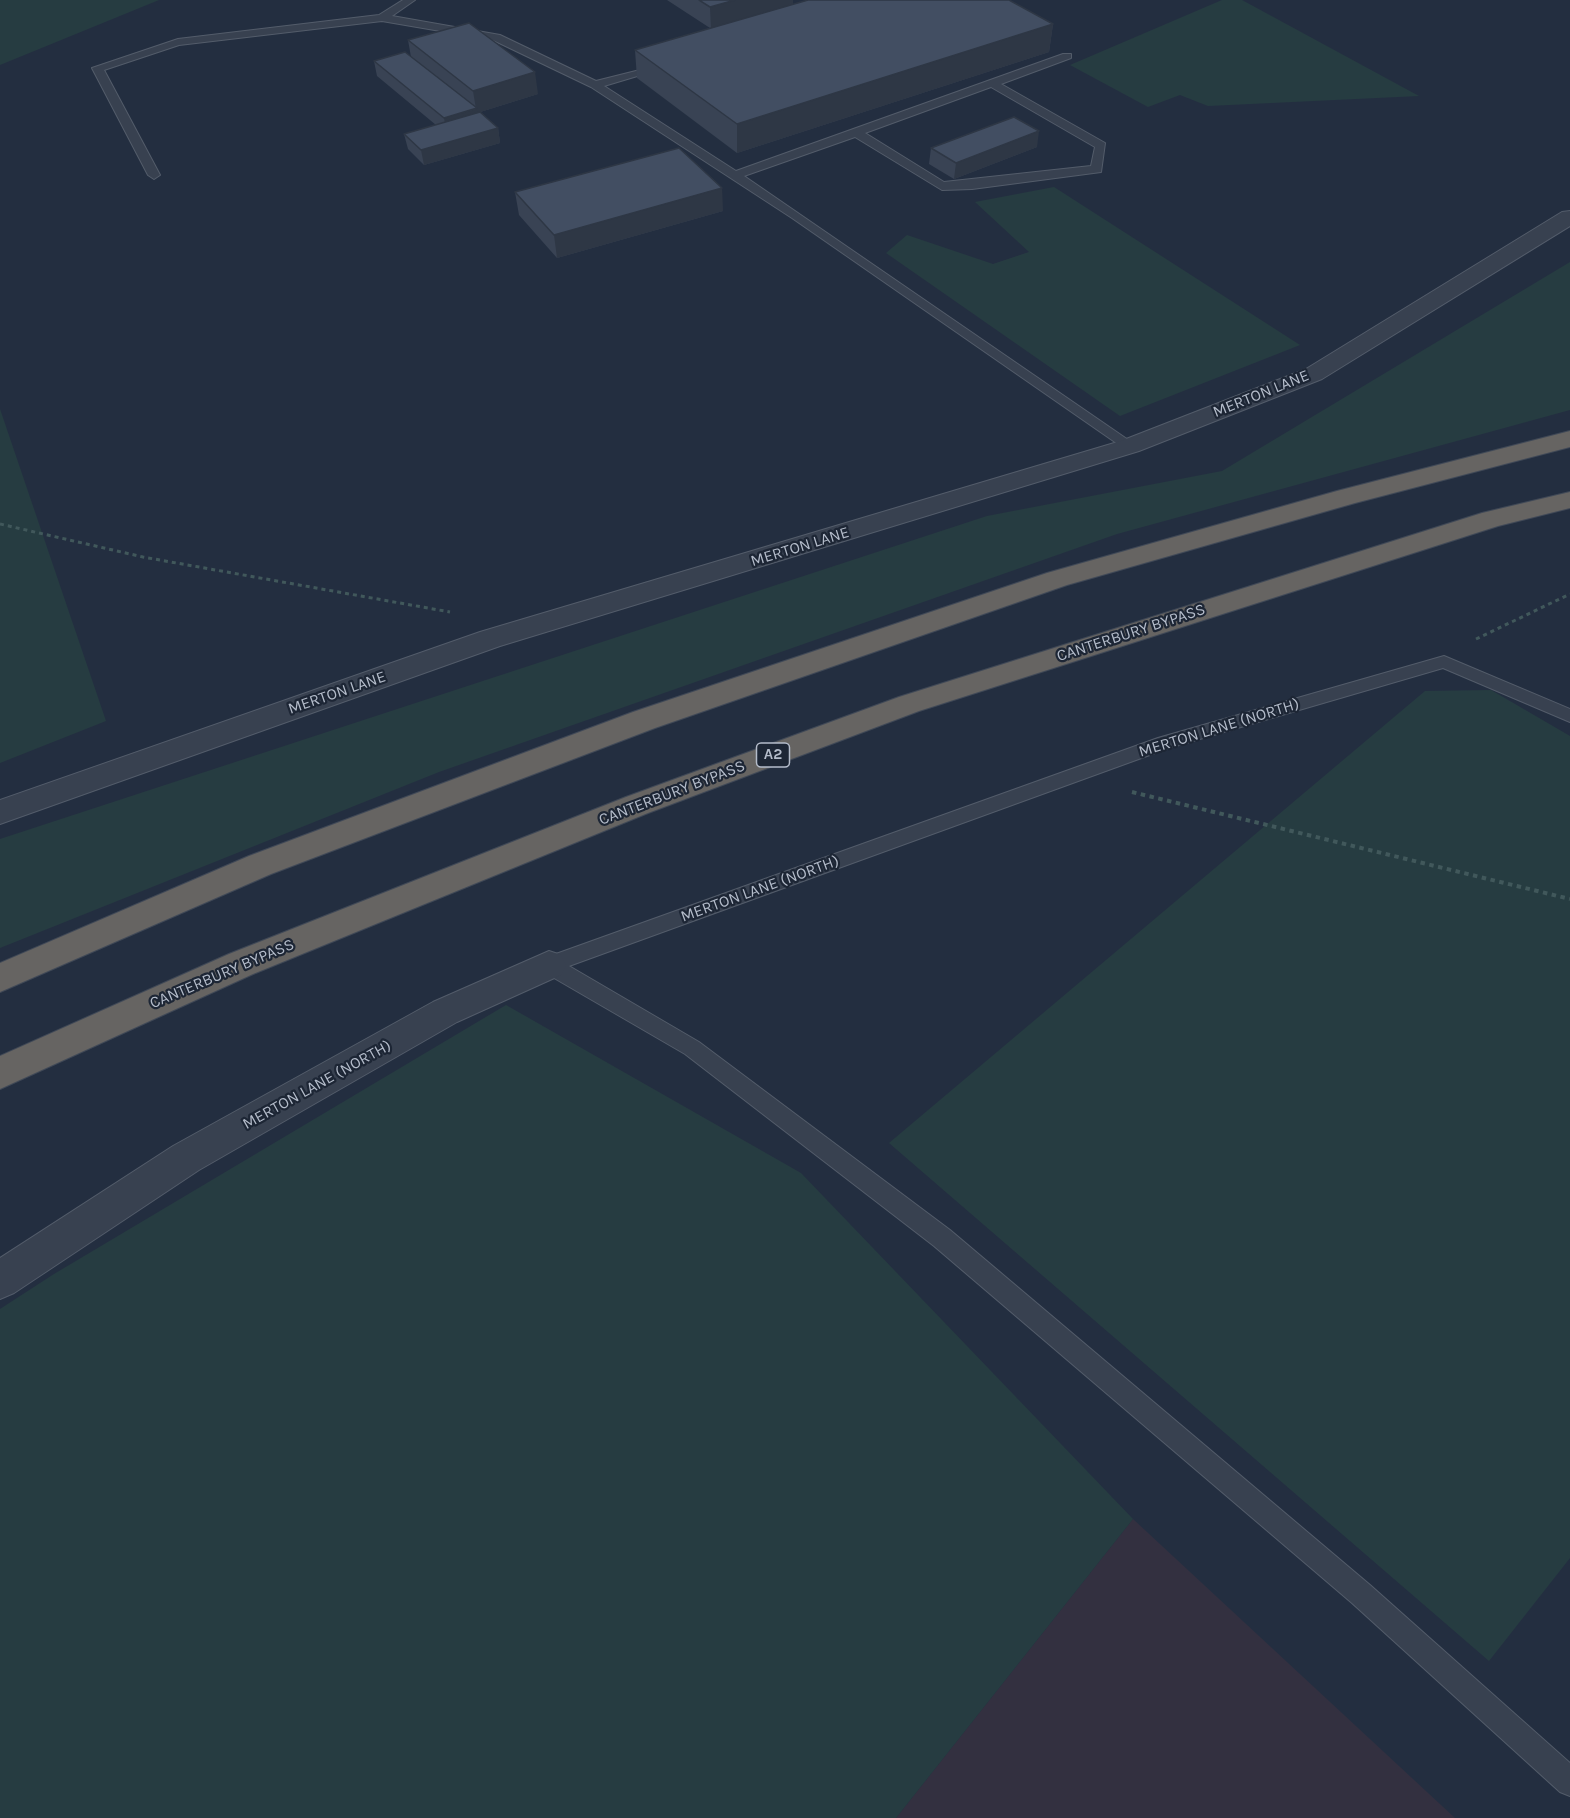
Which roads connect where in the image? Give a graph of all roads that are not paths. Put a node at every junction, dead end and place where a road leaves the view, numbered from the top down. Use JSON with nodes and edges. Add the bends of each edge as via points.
{"nodes":[{"id":1,"x":410,"y":0,"type":"edge"},
{"id":2,"x":382,"y":18,"type":"junction"},
{"id":3,"x":1067,"y":56,"type":"dead end"},
{"id":4,"x":673,"y":62,"type":"edge"},
{"id":5,"x":992,"y":83,"type":"junction"},
{"id":6,"x":595,"y":85,"type":"junction"},
{"id":7,"x":857,"y":133,"type":"junction"},
{"id":8,"x":154,"y":175,"type":"dead end"},
{"id":9,"x":735,"y":176,"type":"junction"},
{"id":10,"x":1570,"y":217,"type":"edge"},
{"id":11,"x":1570,"y":439,"type":"edge"},
{"id":12,"x":1130,"y":446,"type":"junction"},
{"id":13,"x":1570,"y":500,"type":"edge"},
{"id":14,"x":1570,"y":716,"type":"edge"},
{"id":15,"x":0,"y":812,"type":"edge"},
{"id":16,"x":549,"y":965,"type":"junction"},
{"id":17,"x":0,"y":978,"type":"edge"},
{"id":18,"x":0,"y":1073,"type":"edge"},
{"id":19,"x":0,"y":1280,"type":"edge"},
{"id":20,"x":1570,"y":1780,"type":"edge"}],
"edges":[{"from":1,"to":2,"type":"lane"},
{"from":2,"to":6,"type":"lane","via":[[496,37]]},
{"from":2,"to":8,"type":"lane","via":[[178,42],[98,68]]},
{"from":3,"to":5,"type":"lane"},
{"from":4,"to":6,"type":"lane"},
{"from":5,"to":7,"type":"lane"},
{"from":5,"to":7,"type":"lane","via":[[1101,146],[1097,169],[972,186],[942,186]]},
{"from":6,"to":9,"type":"lane"},
{"from":7,"to":9,"type":"lane"},
{"from":9,"to":12,"type":"lane"},
{"from":10,"to":12,"type":"street","name":"MERTON LANE","via":[[1314,374]]},
{"from":11,"to":17,"type":"highway","via":[[1057,579],[644,720],[271,861]]},
{"from":12,"to":15,"type":"street","name":"MERTON LANE","via":[[490,639]]},
{"from":13,"to":18,"type":"highway","name":"CANTERBURY BYPASS","number":"A2","via":[[1491,519],[898,708],[637,805],[241,964]]},
{"from":14,"to":16,"type":"lane","name":"MERTON LANE (NORTH)","via":[[1444,662],[1164,743]]},
{"from":16,"to":19,"type":"street","name":"MERTON LANE (NORTH)","via":[[445,1012],[186,1158]]},
{"from":16,"to":20,"type":"lane","via":[[692,1048],[942,1238],[1361,1594]]}]}
